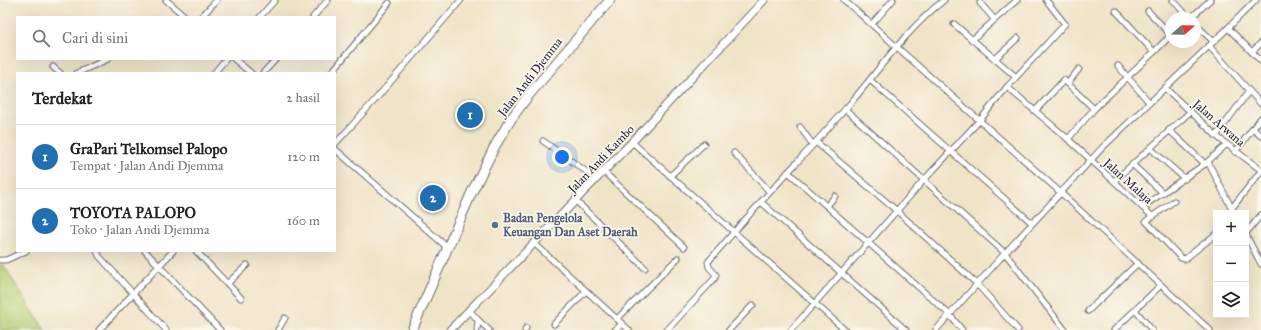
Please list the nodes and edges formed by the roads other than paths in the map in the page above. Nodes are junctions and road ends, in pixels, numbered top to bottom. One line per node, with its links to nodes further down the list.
1 (166, 0): 23 (street)
2 (217, 0): 24 (street)
3 (275, 0): 25 (street)
4 (328, 0): 26 (street)
5 (462, 0): 78 (street)
6 (603, 0): 119 (highway, Jalan Andi Djemma)
7 (610, 0): 119 (highway, Jalan Andi Djemma)
8 (764, 0): 77 (street, Jalan Andi Kambo)
9 (844, 0): 28 (street)
10 (893, 0): 28 (street)
11 (944, 0): 36 (street)
12 (1017, 0): 27 (street)
13 (1046, 0): 55 (street)
14 (1173, 0): 21 (street)
15 (1210, 0): 22 (street)
16 (1256, 0): 30 (street)
17 (389, 3): 54 (street)
18 (980, 4): 27 (street)
19 (1148, 11): 38 (street)
20 (1116, 12): 38 (street)
21 (1184, 12)
22 (1197, 12)
23 (185, 16)
24 (202, 16)
25 (261, 16)
26 (314, 16)
27 (994, 19): 33 (street)
28 (872, 24): 36 (street)
29 (954, 24): 33 (street)
30 (1228, 28): 34 (street); 39 (street)
31 (1201, 30): 34 (street)
32 (1018, 38): 40 (street)
33 (972, 40): 40 (street)
34 (1213, 41): 37 (street)
35 (1261, 43): 39 (street)
36 (897, 46): 57 (street); 69 (street)
37 (1209, 46): 60 (street); 61 (street)
38 (1154, 52): 56 (street)
39 (1252, 52): 45 (street)
40 (995, 59): 55 (street)
41 (106, 60): 50 (street)
42 (225, 60): 51 (street)
43 (235, 60): 52 (street)
44 (275, 60): 53 (street)
45 (1261, 62)
46 (1118, 66): 56 (street)
47 (53, 68): 49 (street)
48 (1078, 69): 58 (street)
49 (59, 72)
50 (79, 72)
51 (215, 72)
52 (250, 72)
53 (264, 72)
54 (332, 72)
55 (1016, 77): 59 (street)
56 (1128, 77): 62 (street); 65 (street)
57 (870, 80): 64 (street); 84 (street)
58 (1068, 83): 65 (street); 66 (street)
59 (1007, 87): 66 (street, Jalan Malaja); 69 (street)
60 (1165, 88): 62 (street); 67 (street, Jalan Arwana)
61 (1249, 91): 63 (street); 73 (street)
62 (1149, 102): 87 (street)
63 (1261, 104)
64 (845, 109): 79 (street); 96 (street)
65 (1094, 109): 75 (street)
66 (1035, 111): 75 (street, Jalan Malaja)
67 (1190, 112): 72 (street); 73 (street, Jalan Arwana)
68 (1261, 118): 71 (street)
69 (980, 120): 84 (street); 99 (street)
70 (800, 127): 79 (street)
71 (1253, 129): 74 (street); 85 (street)
72 (1169, 130): 82 (street); 88 (street)
73 (1216, 136): 81 (street, Jalan Arwana)
74 (1261, 136)
75 (1068, 140): 87 (street, Jalan Malaja)
76 (543, 141): 94 (street)
77 (632, 142): 91 (street, Jalan Andi Kambo); 93 (street)
78 (336, 143)
79 (814, 143): 92 (street); 109 (street)
80 (704, 144): 93 (street)
81 (1226, 145): 85 (street, Jalan Arwana); 88 (street)
82 (1150, 148): 89 (street); 95 (street)
83 (336, 150): 119 (street)
84 (951, 150): 96 (street); 112 (street)
85 (1235, 152): 90 (street, Jalan Arwana)
86 (734, 153): 98 (street)
87 (1090, 160): 97 (street, Jalan Malaja); 99 (street)
88 (1207, 163): 95 (street); 107 (street)
89 (1132, 165): 97 (street); 100 (street)
90 (1261, 171): 108 (street)
91 (604, 172): 94 (street, Jalan Andi Kambo); 120 (street)
92 (788, 172): 98 (street); 105 (street)
93 (670, 176): 114 (street)
94 (597, 179): 102 (street, Jalan Andi Kambo)
95 (1185, 179): 100 (street)
96 (924, 180): 109 (street); 126 (street)
97 (1114, 181): 106 (street, Jalan Malaja)
98 (770, 192): 104 (street)
99 (1060, 192): 112 (street); 130 (street)
100 (1162, 193): 106 (street)
101 (835, 196): 105 (street)
102 (576, 201): 118 (street, Jalan Andi Kambo); 133 (street)
103 (1174, 201): 111 (street)
104 (761, 202): 114 (street); 134 (street)
105 (827, 206): 117 (street)
106 (1142, 207): 111 (street, Jalan Malaja)
107 (1232, 210)
108 (1234, 210)
109 (897, 211): 117 (street); 136 (street)
110 (1261, 215): 113 (street)
111 (1153, 217): 115 (street)
112 (1032, 223): 126 (street)
113 (1249, 230)
114 (734, 232): 141 (street); 163 (street)
115 (1213, 236)
116 (1249, 240): 129 (street)
117 (869, 242): 134 (street); 146 (street)
118 (535, 244): 138 (street); 143 (street, Jalan Andi Kambo)
119 (446, 246): 156 (highway, Jalan Andi Djemma); 157 (highway, Jalan Andi Djemma)
120 (684, 248)
121 (24, 252): 128 (street)
122 (97, 252): 139 (street)
123 (146, 252): 132 (street)
124 (172, 252): 132 (street)
125 (197, 252): 135 (street)
126 (1005, 253): 136 (street); 171 (street)
127 (678, 258): 148 (street)
128 (0, 260)
129 (1260, 260)
130 (1138, 263): 137 (street); 145 (street)
131 (247, 265): 135 (street)
132 (160, 266): 139 (street); 154 (street)
133 (645, 268)
134 (842, 273): 141 (street); 167 (street)
135 (228, 283): 140 (street)
136 (978, 284): 146 (street); 170 (street)
137 (1161, 285): 144 (street); 174 (street)
138 (586, 291): 148 (street); 150 (street)
139 (133, 293): 152 (street); 153 (street)
140 (241, 298)
141 (814, 303): 165 (street); 166 (street)
142 (753, 305): 164 (street)
143 (469, 310): 149 (street); 158 (street, Jalan Andi Kambo)
144 (1135, 310): 172 (street); 173 (street)
145 (1088, 311)
146 (949, 314): 168 (street); 169 (street)
147 (285, 318): 155 (street)
148 (617, 319): 151 (street)
149 (478, 320): 159 (street); 160 (street)
150 (554, 324)
151 (622, 324): 161 (street); 162 (street)
152 (99, 330)
153 (166, 330)
154 (220, 330)
155 (278, 330)
156 (407, 330)
157 (412, 330)
158 (450, 330)
159 (477, 330)
160 (489, 330)
161 (615, 330)
162 (629, 330)
163 (667, 330)
164 (729, 330)
165 (791, 330)
166 (845, 330)
167 (906, 330)
168 (936, 330)
169 (962, 330)
170 (1018, 330)
171 (1065, 330)
172 (1114, 330)
173 (1152, 330)
174 (1210, 330)

